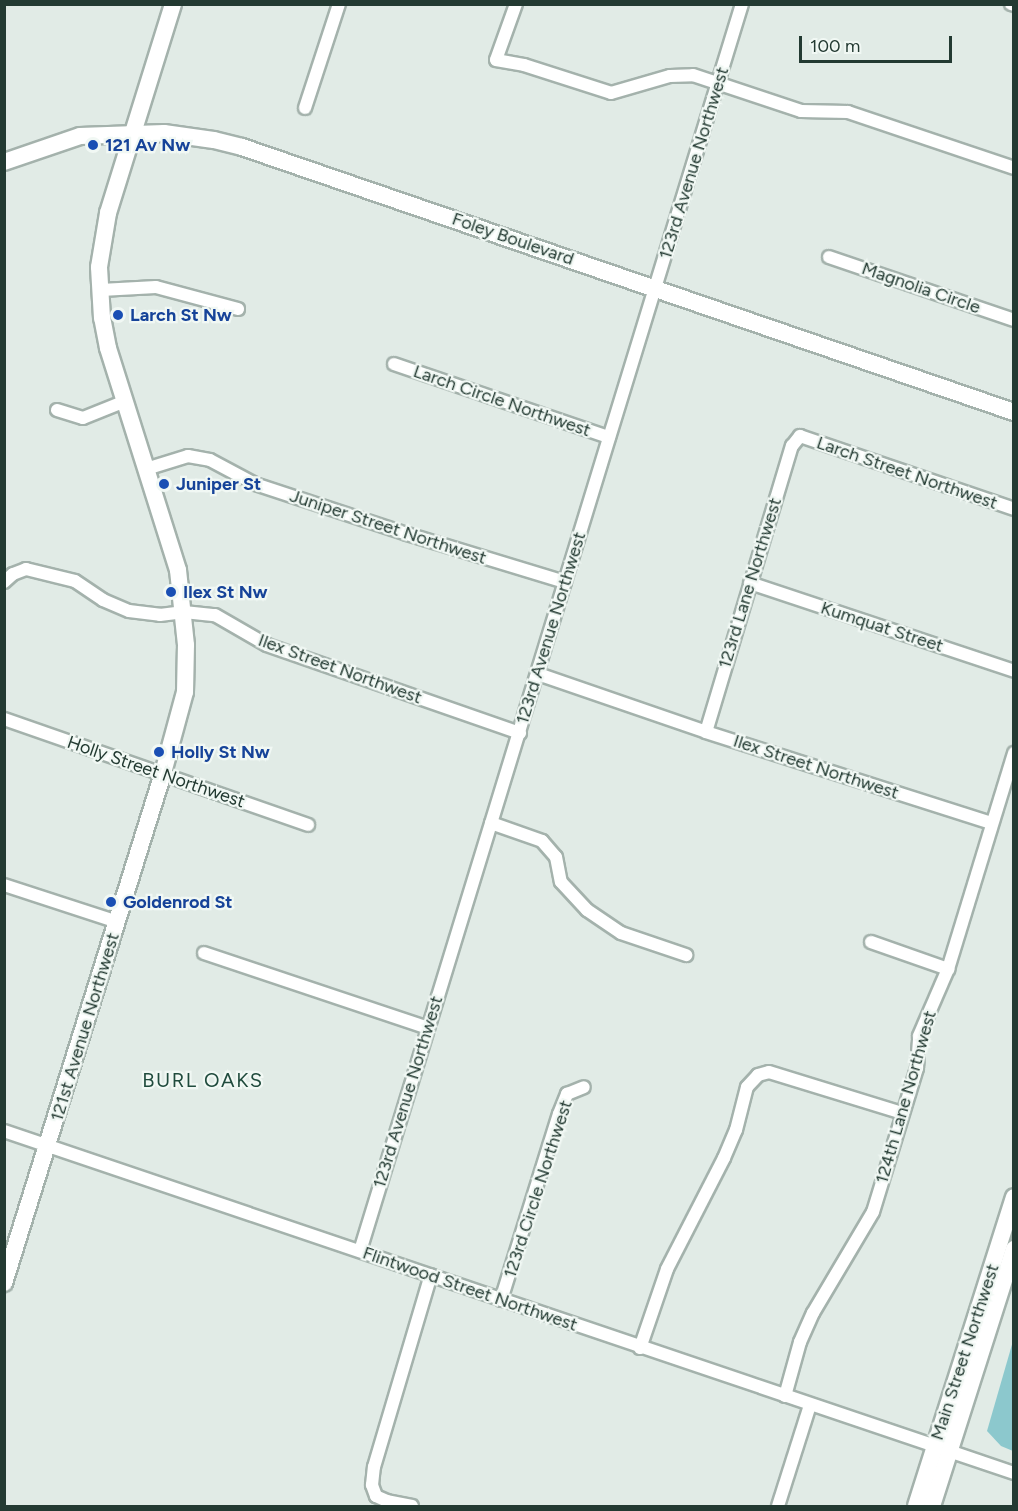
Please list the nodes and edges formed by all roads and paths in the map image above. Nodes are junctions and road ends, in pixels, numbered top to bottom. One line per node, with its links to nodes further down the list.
1 (173, 4): 7 (street, 121st Avenue Northwest)
2 (339, 4): 6 (street)
3 (516, 4): 5 (street)
4 (742, 4): 5 (street, 123rd Avenue Northwest)
5 (718, 83): 9 (street); 11 (street, 123rd Avenue Northwest)
6 (305, 108)
7 (132, 134): 8 (street, Foley Boulevard); 11 (street, Foley Boulevard); 12 (street, 121st Avenue Northwest)
8 (4, 162)
9 (1014, 168)
10 (829, 257): 14 (street, Magnolia Circle)
11 (656, 289): 18 (street, Foley Boulevard); 20 (street, 123rd Avenue Northwest)
12 (101, 290): 13 (street); 16 (street, 121st Avenue Northwest)
13 (238, 309)
14 (1014, 320)
15 (394, 364): 20 (street, Larch Circle Northwest)
16 (123, 402): 17 (street); 21 (street, 121st Avenue Northwest)
17 (57, 410)
18 (1014, 412)
19 (800, 436): 22 (street, Larch Street Northwest); 25 (street, 123rd Lane Northwest)
20 (609, 437): 24 (street, 123rd Avenue Northwest)
21 (146, 468): 24 (street, Juniper Street Northwest); 26 (street, 121st Avenue Northwest)
22 (1014, 509)
23 (4, 582): 26 (street, Ilex Street Northwest)
24 (565, 582): 28 (street, 123rd Avenue Northwest)
25 (750, 584): 27 (street, Kumquat Street); 30 (street, 123rd Lane Northwest)
26 (184, 612): 31 (street, Ilex Street Northwest); 33 (street, 121st Avenue Northwest)
27 (1014, 671)
28 (538, 674): 30 (street, Ilex Street Northwest); 31 (street, 123rd Avenue Northwest)
29 (4, 719): 33 (street, Holly Street Northwest)
30 (706, 732): 35 (street, Ilex Street Northwest)
31 (520, 734): 34 (street, 123rd Avenue Northwest)
32 (1014, 753): 35 (street, 124th Lane Northwest)
33 (163, 773): 36 (street, Holly Street Northwest); 38 (street, 121st Avenue Northwest)
34 (491, 823): 41 (street); 43 (street, 123rd Avenue Northwest)
35 (993, 823): 42 (street, 124th Lane Northwest)
36 (308, 825)
37 (4, 885): 38 (street)
38 (118, 921): 47 (street, 121st Avenue Northwest)
39 (871, 942): 42 (street)
40 (204, 953): 43 (street)
41 (686, 955)
42 (948, 969): 45 (street, 124th Lane Northwest)
43 (428, 1028): 50 (street, 123rd Avenue Northwest)
44 (584, 1086): 53 (street, 123rd Circle Northwest)
45 (902, 1113): 54 (street); 55 (street, 124th Lane Northwest)
46 (4, 1131): 47 (street, Flintwood Street Northwest)
47 (48, 1146): 50 (street, Flintwood Street Northwest); 52 (street, 121st Avenue Northwest)
48 (1014, 1197): 57 (street, Main Street Northwest)
49 (1014, 1249): 57 (street, Main Street Northwest)
50 (360, 1251): 51 (street, Flintwood Street Northwest)
51 (431, 1275): 53 (street, Flintwood Street Northwest); 59 (street)
52 (4, 1283)
53 (501, 1300): 54 (street, Flintwood Street Northwest)
54 (640, 1348): 55 (street, Flintwood Street Northwest)
55 (784, 1396): 56 (street, Flintwood Street Northwest)
56 (810, 1405): 57 (street, Flintwood Street Northwest); 60 (street)
57 (942, 1449): 58 (street, Flintwood Street Northwest); 61 (street, Main Street Northwest); 62 (street, Main Street Northwest)
58 (1014, 1473)
59 (412, 1506)
60 (778, 1506)
61 (916, 1506)
62 (932, 1506)

